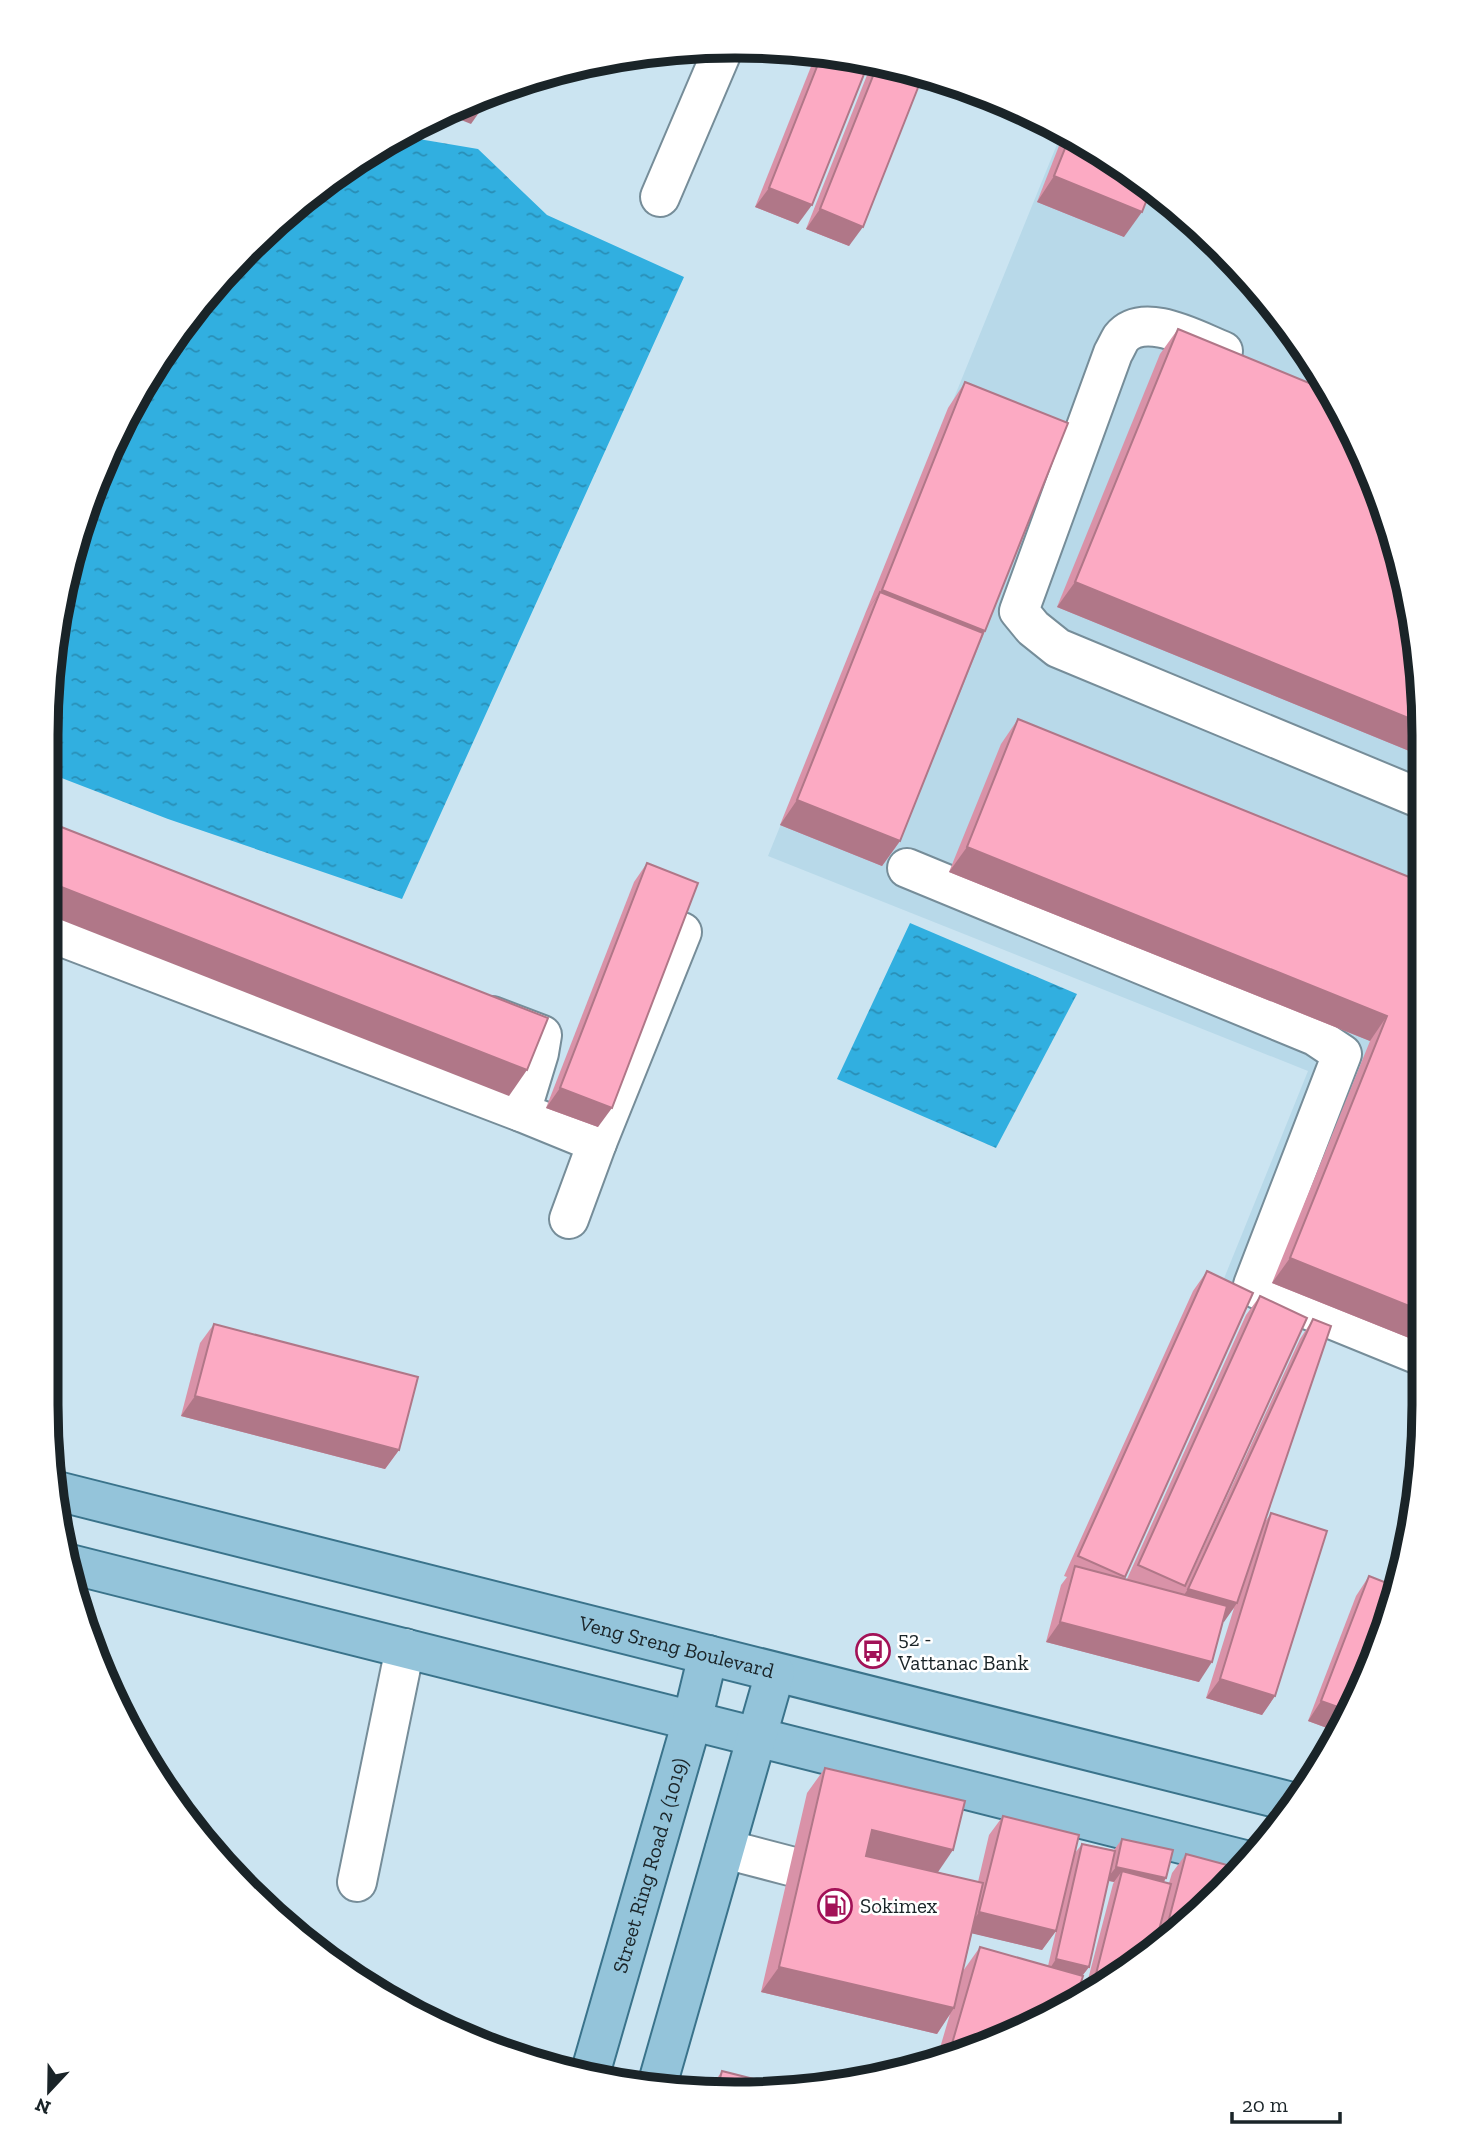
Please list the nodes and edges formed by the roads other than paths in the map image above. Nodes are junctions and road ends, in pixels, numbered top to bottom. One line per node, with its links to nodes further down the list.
1 (719, 58): 2 (lane)
2 (660, 197)
3 (1259, 366): 4 (lane)
4 (1412, 795)
5 (907, 868): 12 (lane)
6 (682, 932): 10 (lane)
7 (58, 936): 9 (lane)
8 (454, 1001): 9 (lane)
9 (520, 1112): 10 (lane)
10 (597, 1143): 11 (lane)
11 (569, 1219)
12 (1412, 1352)
13 (64, 1493): 16 (main road, Veng Sreng Boulevard)
14 (78, 1566): 15 (main road)
15 (405, 1648): 18 (main road); 24 (lane)
16 (708, 1655): 17 (main road, Veng Sreng Boulevard); 18 (main road, Street Ring Road 2 (1019))
17 (775, 1673): 19 (main road); 20 (main road, Veng Sreng Boulevard)
18 (692, 1721): 19 (main road); 25 (main road, Street Ring Road 2 (1019))
19 (757, 1737): 21 (main road); 22 (main road)
20 (1284, 1800)
21 (725, 1849): 23 (lane); 26 (main road)
22 (1239, 1858)
23 (790, 1866)
24 (357, 1882)
25 (592, 2066)
26 (659, 2077)

